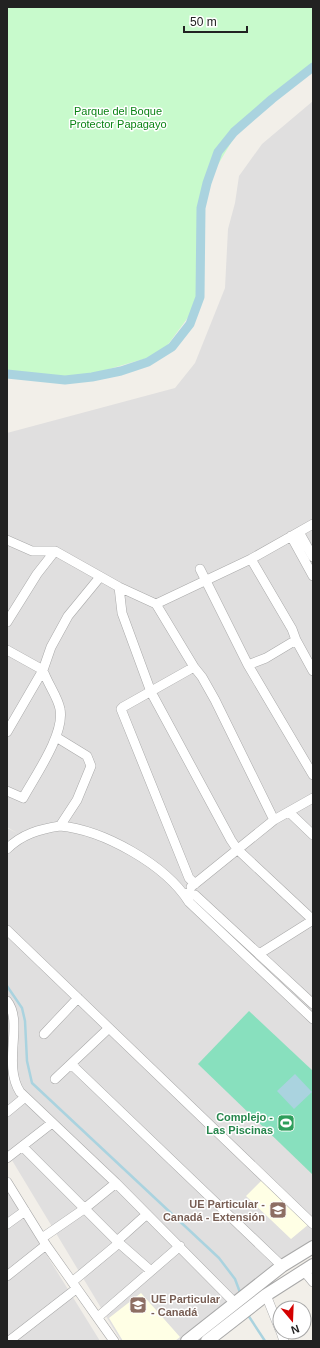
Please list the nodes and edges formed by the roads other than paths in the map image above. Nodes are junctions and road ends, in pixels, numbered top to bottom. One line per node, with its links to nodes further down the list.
1 (313, 524): 2 (street)
2 (295, 534): 5 (street); 6 (street); 8 (street)
3 (7, 540): 4 (street)
4 (55, 551): 9 (street); 13 (street)
5 (313, 557)
6 (251, 559): 10 (street); 14 (street)
7 (200, 569): 10 (street)
8 (313, 576)
9 (100, 577): 11 (street); 18 (street)
10 (205, 580): 12 (street); 16 (street)
11 (119, 587): 12 (street); 20 (street)
12 (156, 604): 17 (street)
13 (7, 622)
14 (296, 640): 16 (street); 19 (street)
15 (7, 650): 18 (street)
16 (248, 665): 23 (street)
17 (194, 667): 20 (street); 27 (street)
18 (43, 670): 21 (street); 22 (street)
19 (313, 671)
20 (151, 692): 30 (street); 32 (street)
21 (7, 732)
22 (56, 737): 24 (street); 28 (street)
23 (313, 775)
24 (7, 791)
25 (313, 798): 26 (street)
26 (289, 812): 27 (street); 29 (street)
27 (274, 820): 30 (street)
28 (60, 826): 31 (street); 33 (street)
29 (313, 835)
30 (237, 848): 32 (street); 34 (street)
31 (7, 849)
32 (195, 884): 33 (street)
33 (183, 893): 36 (street); 40 (street)
34 (313, 920): 36 (street)
35 (7, 930): 37 (street)
36 (259, 954): 39 (street)
37 (78, 998): 41 (street); 42 (street)
38 (8, 1003): 43 (street)
39 (313, 1004)
40 (313, 1019)
41 (109, 1028): 44 (street); 57 (street)
42 (44, 1034)
43 (10, 1061): 46 (street)
44 (71, 1064): 45 (street); 62 (street)
45 (55, 1079)
46 (24, 1098): 47 (street); 48 (street)
47 (7, 1112)
48 (52, 1124): 49 (street); 52 (street)
49 (23, 1147): 50 (street); 53 (street)
50 (7, 1158)
51 (7, 1182): 54 (street)
52 (116, 1182): 53 (street); 55 (street)
53 (84, 1209): 58 (street); 59 (street)
54 (25, 1211): 56 (street); 58 (street)
55 (147, 1214): 59 (street); 60 (street)
56 (7, 1224)
57 (313, 1224)
58 (44, 1241): 65 (street); 67 (street)
59 (118, 1242): 64 (street); 67 (street)
60 (180, 1246): 64 (street); 69 (street)
61 (313, 1247): 62 (street)
62 (282, 1266): 69 (street)
63 (308, 1268): 66 (street); 68 (street)
64 (150, 1271): 71 (street)
65 (7, 1276)
66 (313, 1282)
67 (74, 1285): 71 (street); 72 (street)
68 (264, 1297): 70 (street); 75 (street)
69 (236, 1301): 74 (street)
70 (272, 1314)
71 (98, 1317): 73 (street)
72 (9, 1341)
73 (114, 1341)
74 (188, 1341)
75 (207, 1341)

